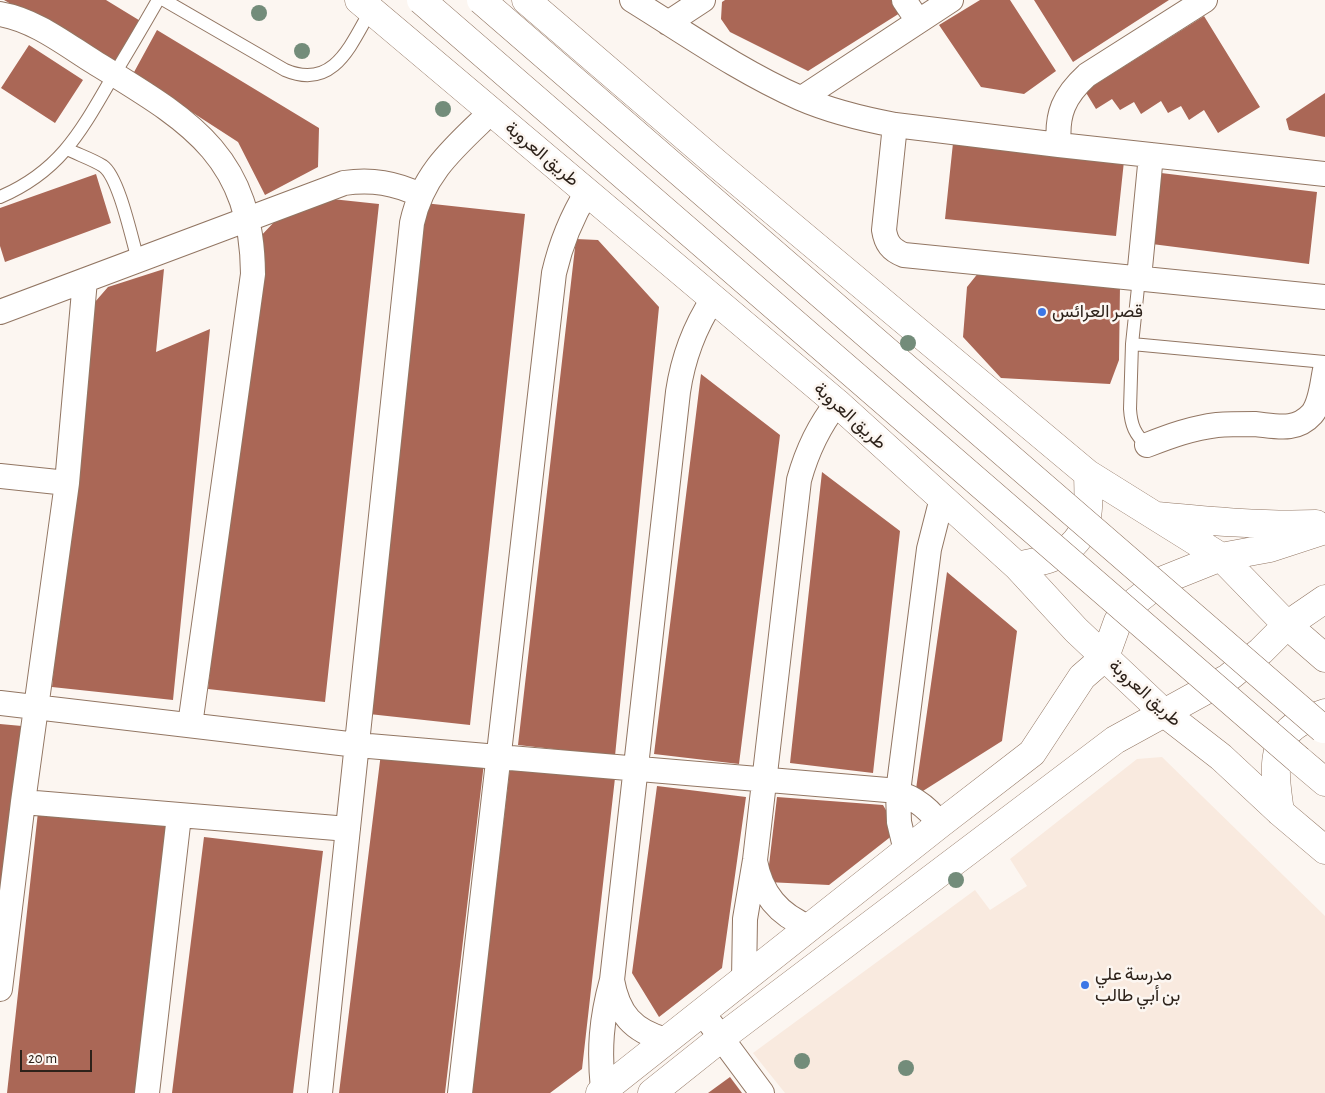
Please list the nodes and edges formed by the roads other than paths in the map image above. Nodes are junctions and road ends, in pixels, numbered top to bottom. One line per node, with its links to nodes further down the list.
1 (158, 0): 15 (lane)
2 (164, 0): 11 (lane)
3 (421, 0): 60 (main road, طريق العروبة, bridge)
4 (481, 0): 54 (main road, bridge)
5 (526, 0): 38 (main road)
6 (632, 0): 14 (street)
7 (703, 0): 14 (street)
8 (904, 0): 13 (street)
9 (951, 0): 13 (street)
10 (1205, 0): 19 (street)
11 (365, 5): 17 (main road, طريق العروبة)
12 (0, 14): 15 (street)
13 (918, 21): 16 (street)
14 (668, 22): 16 (street)
15 (114, 74): 20 (lane); 26 (street)
16 (802, 98): 18 (street)
17 (491, 112): 23 (main road, طريق العروبة); 24 (street)
18 (895, 125): 19 (street); 28 (street)
19 (1059, 146): 21 (street)
20 (67, 150): 25 (lane); 27 (lane)
21 (1151, 155): 22 (street); 28 (street)
22 (1325, 174)
23 (587, 192): 31 (main road, طريق العروبة); 57 (street)
24 (420, 196): 26 (street); 56 (street)
25 (0, 197)
26 (248, 218): 27 (street); 55 (street)
27 (138, 260): 29 (street)
28 (1139, 278): 30 (street); 33 (lane)
29 (86, 280): 32 (street); 40 (street)
30 (1325, 297)
31 (713, 298): 36 (main road, طريق العروبة); 58 (street)
32 (0, 312)
33 (1132, 344): 34 (lane); 37 (lane)
34 (1325, 362)
35 (1325, 370): 37 (street)
36 (837, 403): 41 (main road, طريق العروبة); 59 (street)
37 (1147, 445)
38 (1088, 474): 42 (main road); 46 (main road)
39 (0, 476): 40 (street)
40 (67, 483): 52 (street)
41 (942, 498): 46 (main road, طريق العروبة); 61 (street)
42 (1151, 515): 43 (main road); 45 (main road)
43 (1325, 524)
44 (1325, 530): 45 (main road)
45 (1221, 558): 48 (main road); 49 (main road)
46 (1017, 566): 49 (main road, طريق العروبة)
47 (1325, 599): 48 (main road)
48 (1287, 625): 50 (main road); 53 (main road)
49 (1105, 657): 53 (main road, طريق العروبة); 65 (main road)
50 (1325, 658)
51 (0, 703): 52 (street)
52 (36, 707): 55 (street); 62 (street)
53 (1164, 712): 63 (main road, طريق العروبة); 75 (main road)
54 (1325, 724): 63 (main road)
55 (190, 725): 56 (street)
56 (357, 745): 57 (street); 66 (street)
57 (498, 756): 58 (street); 80 (street)
58 (636, 768): 59 (street); 72 (street)
59 (764, 779): 61 (street); 69 (street)
60 (1325, 782)
61 (898, 792): 65 (street); 67 (street)
62 (23, 802): 64 (street); 73 (street)
63 (1280, 812): 68 (main road, طريق العروبة)
64 (179, 816): 66 (street); 78 (street)
65 (940, 824): 67 (main road)
66 (348, 829): 79 (street)
67 (906, 850): 70 (main road)
68 (1325, 850)
69 (755, 860): 70 (street); 71 (street)
70 (809, 928): 71 (main road)
71 (744, 979): 74 (main road)
72 (612, 980): 76 (street); 77 (street)
73 (0, 989)
74 (702, 1012): 75 (street); 76 (main road)
75 (721, 1038): 81 (main road); 82 (street)
76 (666, 1040): 77 (main road)
77 (602, 1092)
78 (147, 1093)
79 (320, 1093)
80 (460, 1093)
81 (652, 1093)
82 (762, 1093)

